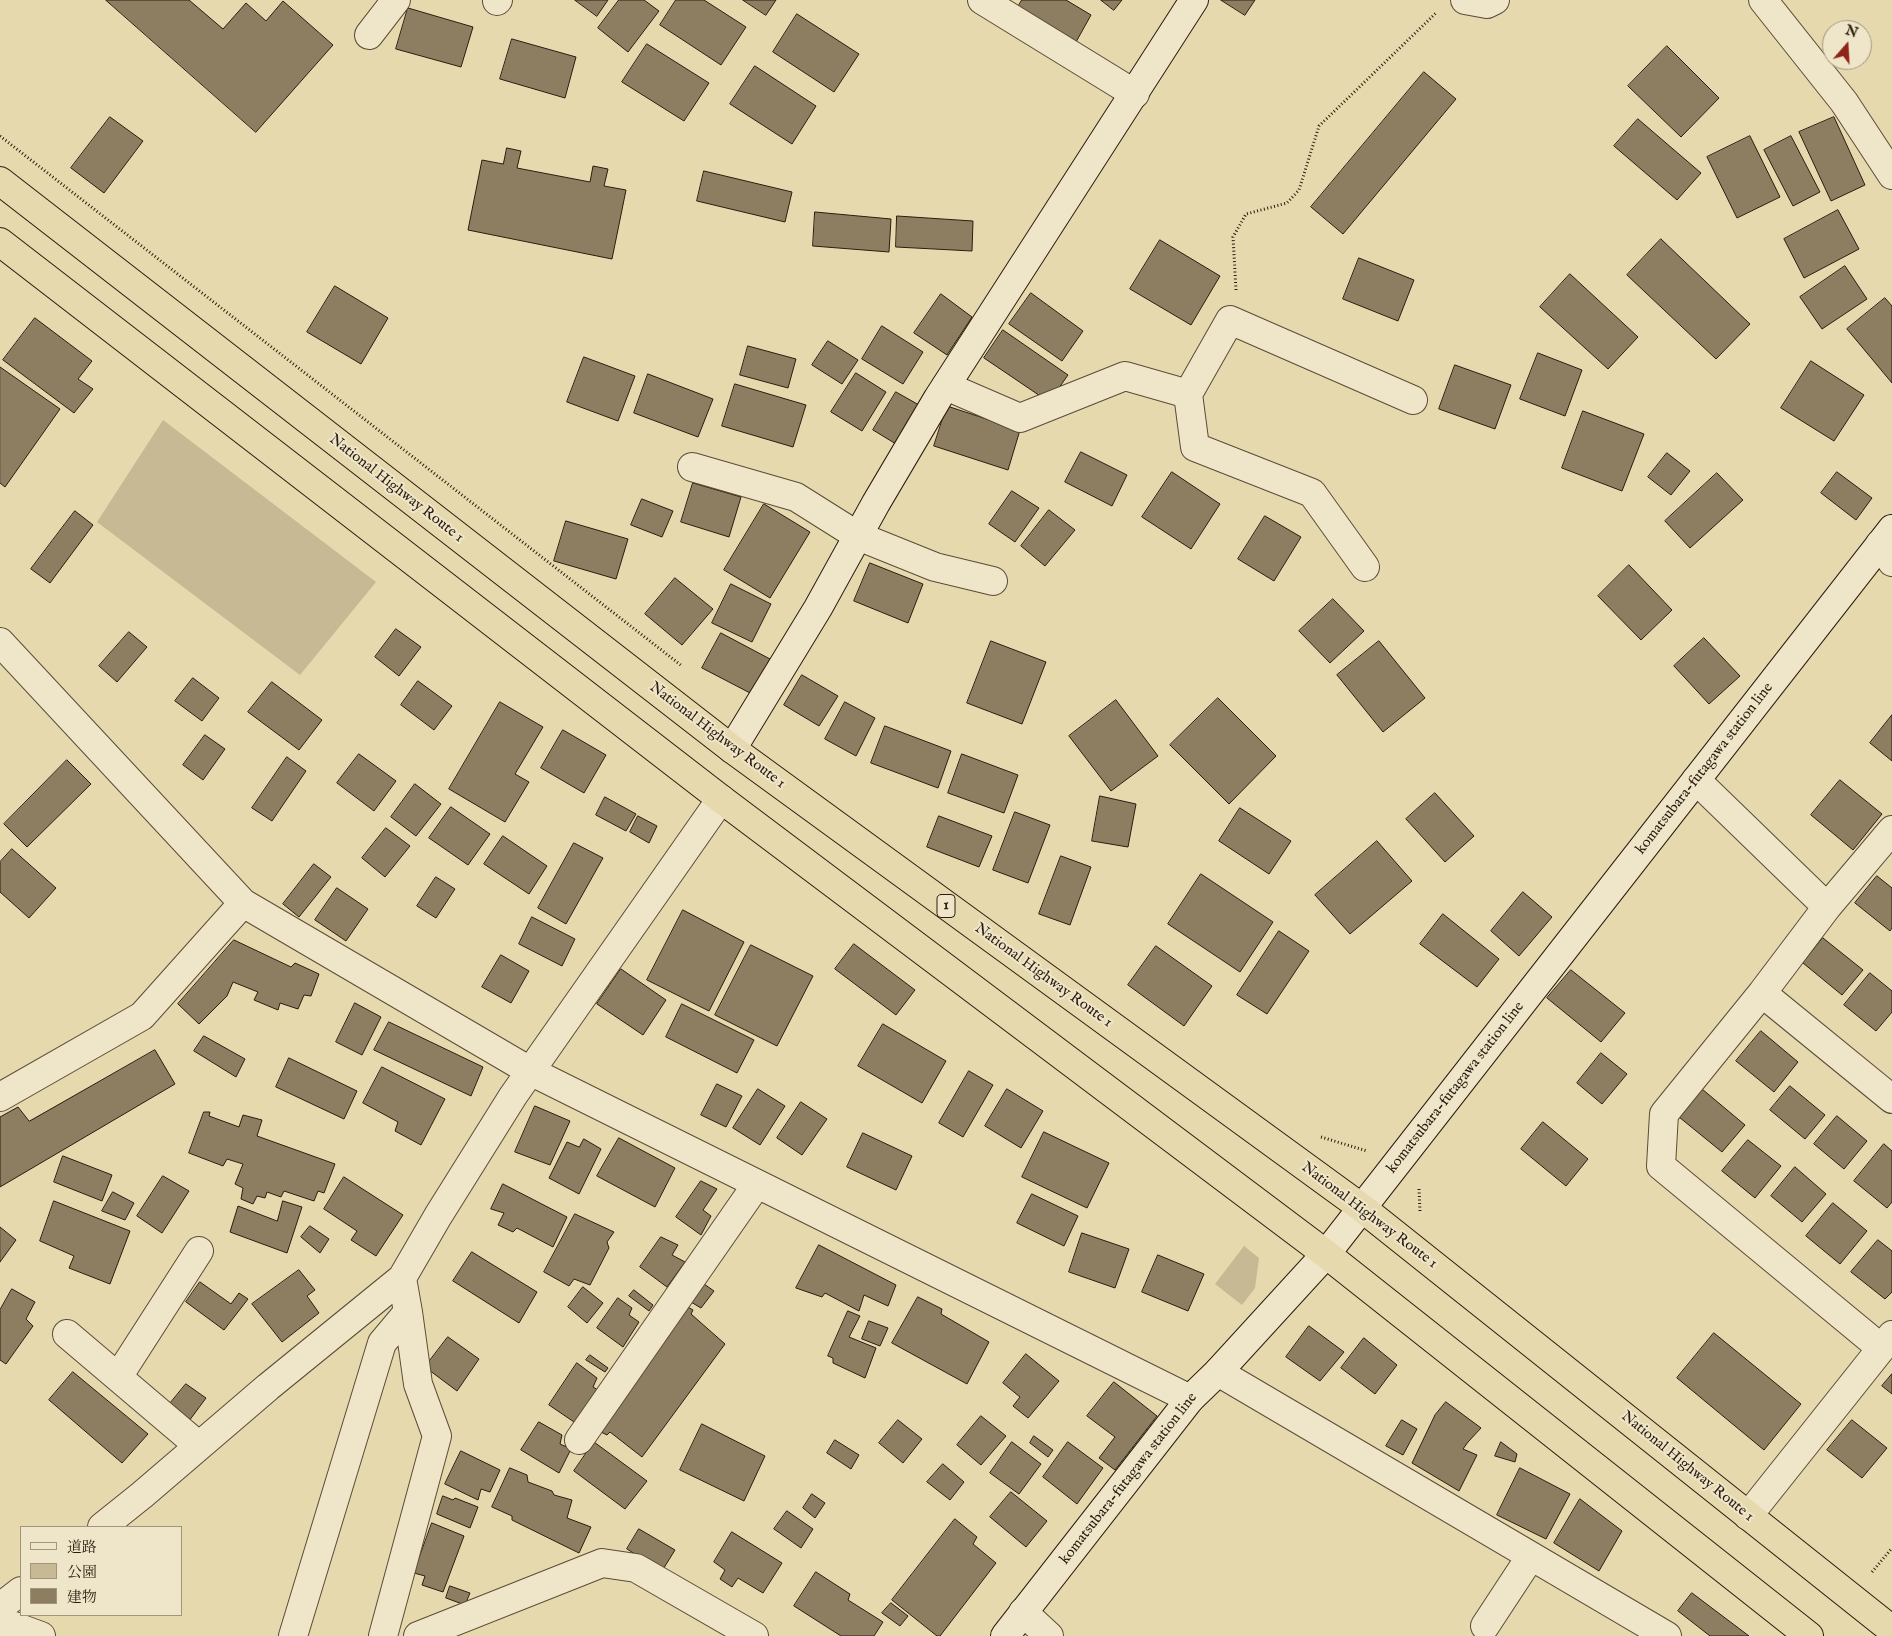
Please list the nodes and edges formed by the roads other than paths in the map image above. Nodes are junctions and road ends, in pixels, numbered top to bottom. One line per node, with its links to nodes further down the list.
1 (396, 0): 7 (street)
2 (982, 0): 8 (street)
3 (1194, 0): 8 (street)
4 (1495, 0): 6 (street)
5 (1763, 0): 9 (street)
6 (1454, 3)
7 (368, 35)
8 (1135, 94): 12 (street)
9 (1892, 175)
10 (0, 181): 21 (highway, National Highway Route 1 / 1)
11 (0, 242): 23 (highway)
12 (946, 386): 13 (street); 16 (street)
13 (1188, 394): 14 (street); 18 (street)
14 (1413, 400)
15 (692, 467): 16 (street)
16 (858, 536): 19 (street); 21 (street)
17 (1888, 545): 22 (street, komatsubara-futagawa station line)
18 (1365, 567)
19 (993, 581)
20 (0, 642): 25 (street)
21 (732, 749): 32 (highway, National Highway Route 1 / 1)
22 (1696, 780): 26 (street); 32 (street, komatsubara-futagawa station line)
23 (721, 799): 28 (street); 34 (highway)
24 (1887, 846): 26 (street)
25 (243, 903): 28 (street); 29 (street)
26 (1827, 907): 27 (street)
27 (1762, 992): 30 (street); 38 (street)
28 (530, 1071): 31 (street); 35 (street)
29 (0, 1097)
30 (1892, 1099)
31 (757, 1184): 41 (street); 42 (street)
32 (1362, 1208): 34 (street, komatsubara-futagawa station line); 44 (highway, National Highway Route 1 / 1)
33 (199, 1251): 40 (street)
34 (1326, 1254): 39 (street, komatsubara-futagawa station line); 61 (highway)
35 (402, 1278): 36 (street); 43 (street)
36 (408, 1312): 54 (street); 55 (street)
37 (66, 1334): 40 (street)
38 (1887, 1342): 44 (street)
39 (1218, 1372): 41 (street, komatsubara-futagawa station line); 46 (street)
40 (118, 1377): 43 (street)
41 (1190, 1399): 49 (street, komatsubara-futagawa station line)
42 (579, 1440)
43 (200, 1446): 45 (street)
44 (1748, 1516): 52 (highway, National Highway Route 1 / 1)
45 (103, 1526)
46 (1531, 1556): 51 (street); 60 (street)
47 (20, 1592): 48 (street)
48 (0, 1607)
49 (1023, 1612): 58 (street, komatsubara-futagawa station line); 59 (street)
50 (0, 1621): 53 (street)
51 (1485, 1626)
52 (1892, 1630)
53 (41, 1636)
54 (293, 1636)
55 (383, 1636)
56 (418, 1636): 57 (street)
57 (754, 1636)
58 (1005, 1636)
59 (1050, 1636)
60 (1667, 1636)
61 (1810, 1636)

